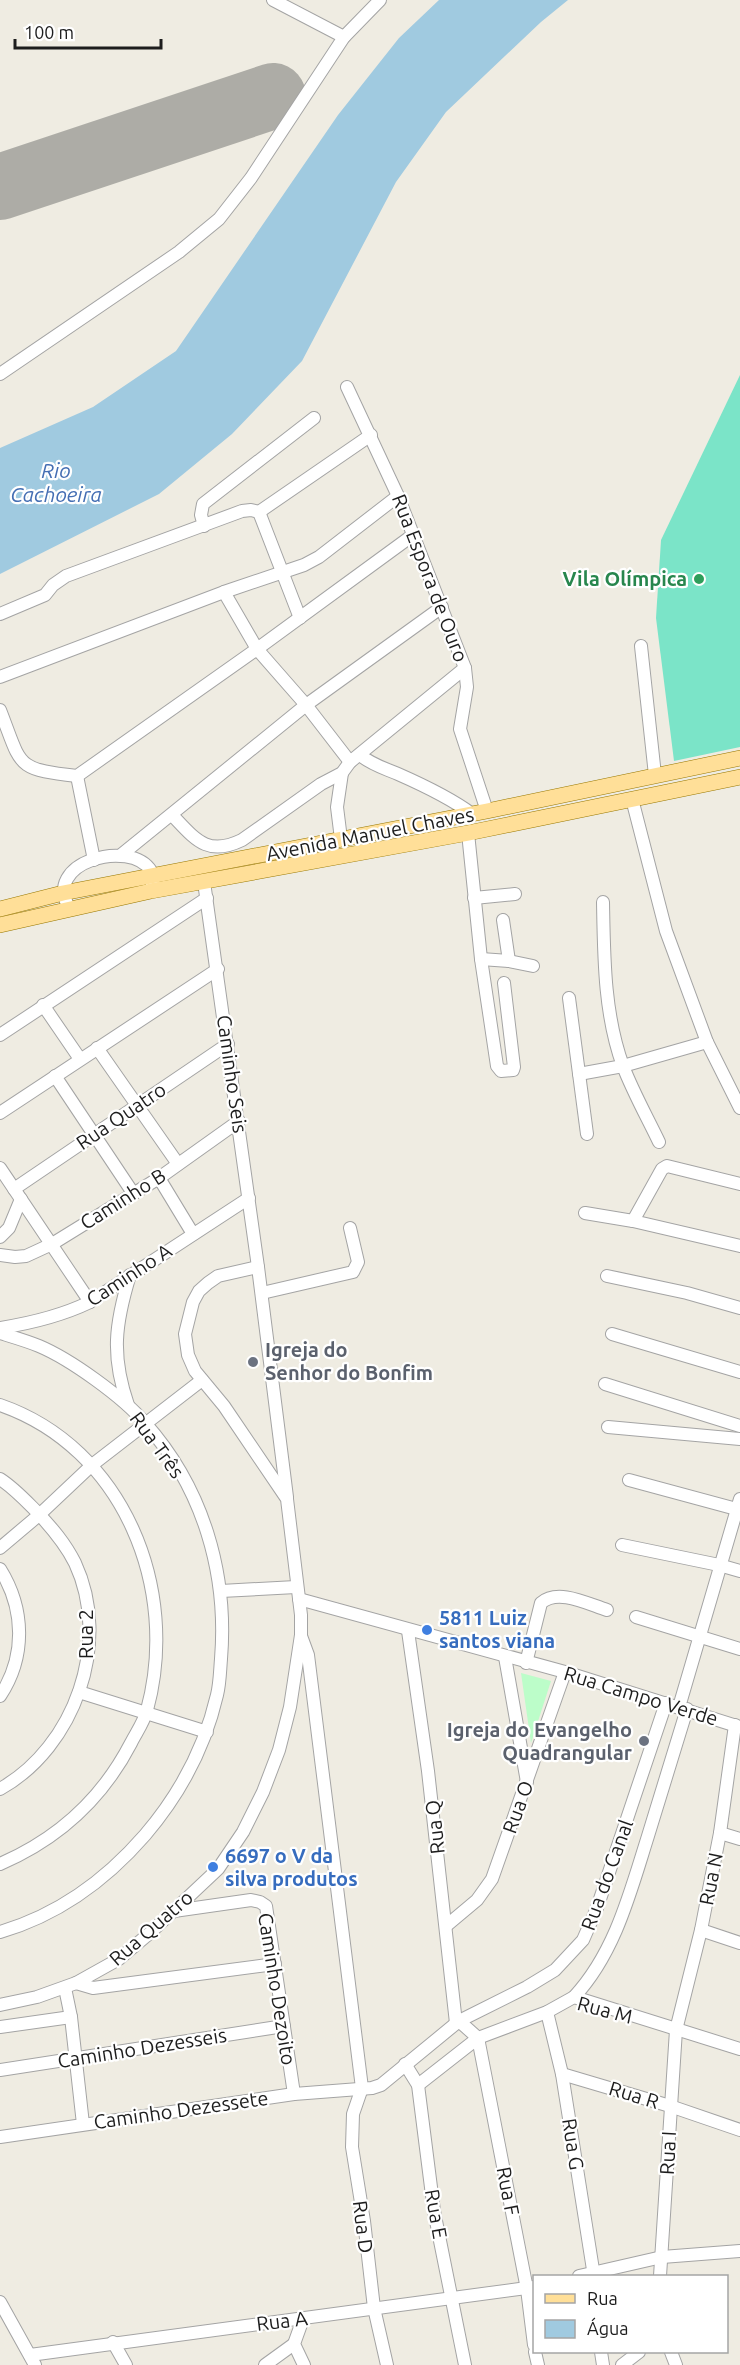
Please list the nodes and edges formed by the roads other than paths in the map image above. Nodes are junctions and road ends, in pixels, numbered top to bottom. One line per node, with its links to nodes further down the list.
1 (273, 0): 3 (street)
2 (380, 0): 4 (street)
3 (291, 3): 4 (street)
4 (344, 37): 5 (street)
5 (0, 374)
6 (347, 387): 8 (street, Rua Espora de Ouro)
7 (315, 418): 11 (street)
8 (370, 435): 9 (street, Rua Espora de Ouro); 10 (street)
9 (398, 496): 12 (street, Rua Espora de Ouro); 13 (street)
10 (259, 512): 11 (street); 13 (street)
11 (204, 526): 16 (street)
12 (413, 535): 15 (street, Rua Espora de Ouro); 17 (street)
13 (284, 571): 14 (street); 17 (street)
14 (224, 592): 19 (street); 21 (street)
15 (441, 607): 20 (street, Rua Espora de Ouro); 22 (street)
16 (0, 614)
17 (300, 618): 19 (street)
18 (641, 646): 27 (street)
19 (257, 649): 22 (street); 28 (street)
20 (465, 668): 25 (street); 31 (street, Rua Espora de Ouro)
21 (0, 677)
22 (306, 705): 25 (street); 33 (street)
23 (0, 710): 28 (street)
24 (740, 758): 27 (main road, Avenida Manuel Chaves)
25 (355, 759): 26 (street); 32 (street)
26 (342, 773): 33 (street); 35 (street)
27 (655, 775): 31 (main road, Avenida Manuel Chaves)
28 (77, 776): 37 (street)
29 (740, 777): 30 (main road, Avenida Manuel Chaves)
30 (632, 798): 34 (main road, Avenida Manuel Chaves); 58 (street)
31 (487, 811): 32 (main road, Avenida Manuel Chaves)
32 (472, 814): 35 (main road, Avenida Manuel Chaves)
33 (172, 815): 36 (street)
34 (468, 833): 39 (main road, Avenida Manuel Chaves); 44 (street)
35 (341, 840): 38 (main road, Avenida Manuel Chaves)
36 (121, 855): 37 (street); 38 (street)
37 (94, 860): 41 (street)
38 (152, 875): 40 (street); 41 (main road, Avenida Manuel Chaves)
39 (204, 882): 40 (main road, Avenida Manuel Chaves); 43 (street, Caminho Seis)
40 (151, 891): 47 (main road, Avenida Manuel Chaves)
41 (63, 893): 46 (main road, Avenida Manuel Chaves); 47 (street)
42 (515, 894): 44 (street)
43 (207, 898): 53 (street, Caminho Seis); 56 (street)
44 (474, 898): 50 (street)
45 (603, 902): 62 (street)
46 (0, 909)
47 (70, 909): 49 (main road, Avenida Manuel Chaves)
48 (503, 920): 51 (street)
49 (0, 925)
50 (481, 959): 51 (street); 54 (street)
51 (509, 961): 52 (street)
52 (532, 966)
53 (218, 969): 59 (street, Caminho Seis); 60 (street)
54 (504, 984)
55 (569, 998): 63 (street)
56 (43, 1005): 57 (street); 61 (street)
57 (0, 1035)
58 (707, 1042): 62 (street); 65 (street)
59 (228, 1044): 66 (street, Rua Quatro); 69 (street, Caminho Seis)
60 (97, 1048): 61 (street); 66 (street)
61 (80, 1059): 64 (street)
62 (623, 1066): 63 (street); 72 (street)
63 (579, 1074): 71 (street)
64 (55, 1076): 68 (street); 70 (street)
65 (736, 1091): 67 (street)
66 (136, 1105): 70 (street, Rua Quatro); 73 (street)
67 (740, 1108)
68 (0, 1113)
69 (239, 1121): 73 (street, Caminho B); 79 (street, Caminho Seis)
70 (93, 1134): 77 (street, Rua Quatro); 78 (street)
71 (587, 1134)
72 (658, 1142)
73 (178, 1164): 75 (street, Caminho B)
74 (0, 1168): 77 (street)
75 (159, 1178): 78 (street, Caminho B); 83 (street)
76 (740, 1184): 81 (street)
77 (11, 1188): 84 (street); 85 (street)
78 (134, 1193): 85 (street, Caminho B)
79 (249, 1198): 83 (street, Caminho A); 88 (street, Caminho Seis)
80 (585, 1213): 81 (street)
81 (633, 1221): 86 (street)
82 (350, 1228): 91 (street)
83 (193, 1234): 89 (street, Caminho A)
84 (0, 1237)
85 (52, 1244): 87 (street, Caminho B); 92 (street)
86 (740, 1246)
87 (0, 1255)
88 (258, 1267): 91 (street, Caminho Seis); 98 (street, Caminho Seis)
89 (130, 1275): 92 (street, Caminho A); 101 (street)
90 (607, 1276): 93 (street)
91 (261, 1293): 109 (street, Caminho Seis)
92 (90, 1302): 94 (street, Caminho A)
93 (740, 1308)
94 (0, 1328)
95 (0, 1333): 101 (street, Rua Três)
96 (612, 1334): 97 (street)
97 (740, 1372)
98 (202, 1380): 102 (street); 109 (street, Caminho Seis)
99 (605, 1384): 103 (street)
100 (0, 1405): 106 (street)
101 (128, 1405): 102 (street, Rua Três)
102 (146, 1423): 106 (street); 117 (street, Rua Três)
103 (740, 1426)
104 (608, 1427): 105 (street)
105 (740, 1439)
106 (92, 1465): 111 (street); 132 (street)
107 (0, 1479): 111 (street, Rua 2)
108 (629, 1480): 110 (street)
109 (287, 1499): 118 (street, Caminho Seis)
110 (739, 1506): 114 (street, Rua do Canal)
111 (39, 1515): 113 (street); 128 (street, Rua 2)
112 (622, 1545): 114 (street)
113 (0, 1548)
114 (719, 1565): 116 (street); 123 (street, Rua do Canal)
115 (0, 1569): 129 (street)
116 (740, 1571)
117 (221, 1591): 118 (street, Rua Campo Verde); 134 (street, Rua Três)
118 (298, 1593): 121 (street, Rua Campo Verde); 122 (street, Rua Quatro)
119 (607, 1610): 126 (street)
120 (636, 1617): 123 (street)
121 (408, 1631): 125 (street, Rua Campo Verde); 141 (street, Rua Q)
122 (301, 1635): 140 (street, Rua Quatro); 162 (street)
123 (701, 1637): 124 (street); 131 (street, Rua do Canal)
124 (740, 1649)
125 (505, 1656): 126 (street, Rua Campo Verde); 135 (street)
126 (526, 1663): 127 (street, Rua Campo Verde)
127 (565, 1672): 130 (street, Rua Campo Verde); 135 (street, Rua O)
128 (79, 1692): 132 (street); 136 (street, Rua 2)
129 (0, 1696)
130 (666, 1703): 131 (street, Rua Campo Verde); 151 (street, Rua do Canal)
131 (683, 1708): 133 (street, Rua Campo Verde); 147 (street, Rua do Canal)
132 (147, 1712): 134 (street); 139 (street)
133 (738, 1726): 137 (street, Rua N)
134 (207, 1732): 143 (street, Rua Três)
135 (527, 1783): 141 (street, Rua O)
136 (0, 1789)
137 (720, 1833): 138 (street); 142 (street, Rua N)
138 (740, 1839)
139 (0, 1864)
140 (174, 1911): 145 (street, Caminho Dezoito); 146 (street, Rua Quatro)
141 (446, 1926): 151 (street, Rua Q)
142 (702, 1930): 144 (street); 154 (street, Rua N)
143 (0, 1932)
144 (740, 1943)
145 (274, 1964): 146 (street); 152 (street, Caminho Dezoito)
146 (70, 1986): 148 (street, Rua Quatro); 150 (street)
147 (574, 1997): 149 (street, Rua M); 154 (street, Rua M)
148 (0, 2005)
149 (546, 2012): 155 (street, Rua M); 160 (street, Rua G)
150 (70, 2017): 153 (street); 157 (street)
151 (457, 2022): 155 (street); 158 (street, Rua do Canal)
152 (284, 2026): 157 (street, Caminho Dezesseis); 163 (street, Caminho Dezoito)
153 (0, 2027)
154 (676, 2030): 156 (street, Rua M); 164 (street, Rua I)
155 (478, 2038): 161 (street, Rua M); 172 (street, Rua F)
156 (740, 2049)
157 (74, 2058): 159 (street, Caminho Dezesseis); 165 (street)
158 (405, 2064): 161 (street, Rua E); 162 (street, Caminho Dezessete)
159 (0, 2070)
160 (562, 2074): 164 (street, Rua R); 170 (street, Rua G)
161 (418, 2085): 173 (street, Rua E)
162 (362, 2088): 163 (street, Caminho Dezessete); 175 (street, Rua D)
163 (294, 2094): 165 (street, Caminho Dezessete)
164 (670, 2106): 166 (street, Rua R); 169 (street, Rua I)
165 (83, 2124): 167 (street, Caminho Dezessete)
166 (740, 2130)
167 (0, 2137)
168 (740, 2251): 169 (street)
169 (662, 2258): 170 (street); 171 (street, Rua I)
170 (594, 2275)
171 (660, 2275)
172 (531, 2288): 173 (street, Rua A); 177 (street, Rua F)
173 (452, 2299): 175 (street, Rua A); 186 (street, Rua E)
174 (0, 2302): 181 (street)
175 (374, 2308): 176 (street, Rua A); 185 (street, Rua D)
176 (303, 2319): 178 (street, Rua A); 179 (street)
177 (533, 2326)
178 (113, 2342): 181 (street, Rua A); 182 (street)
179 (294, 2344): 183 (street); 184 (street)
180 (638, 2353): 187 (street)
181 (32, 2360)
182 (126, 2365)
183 (265, 2365)
184 (304, 2365)
185 (387, 2365)
186 (465, 2365)
187 (622, 2365)

